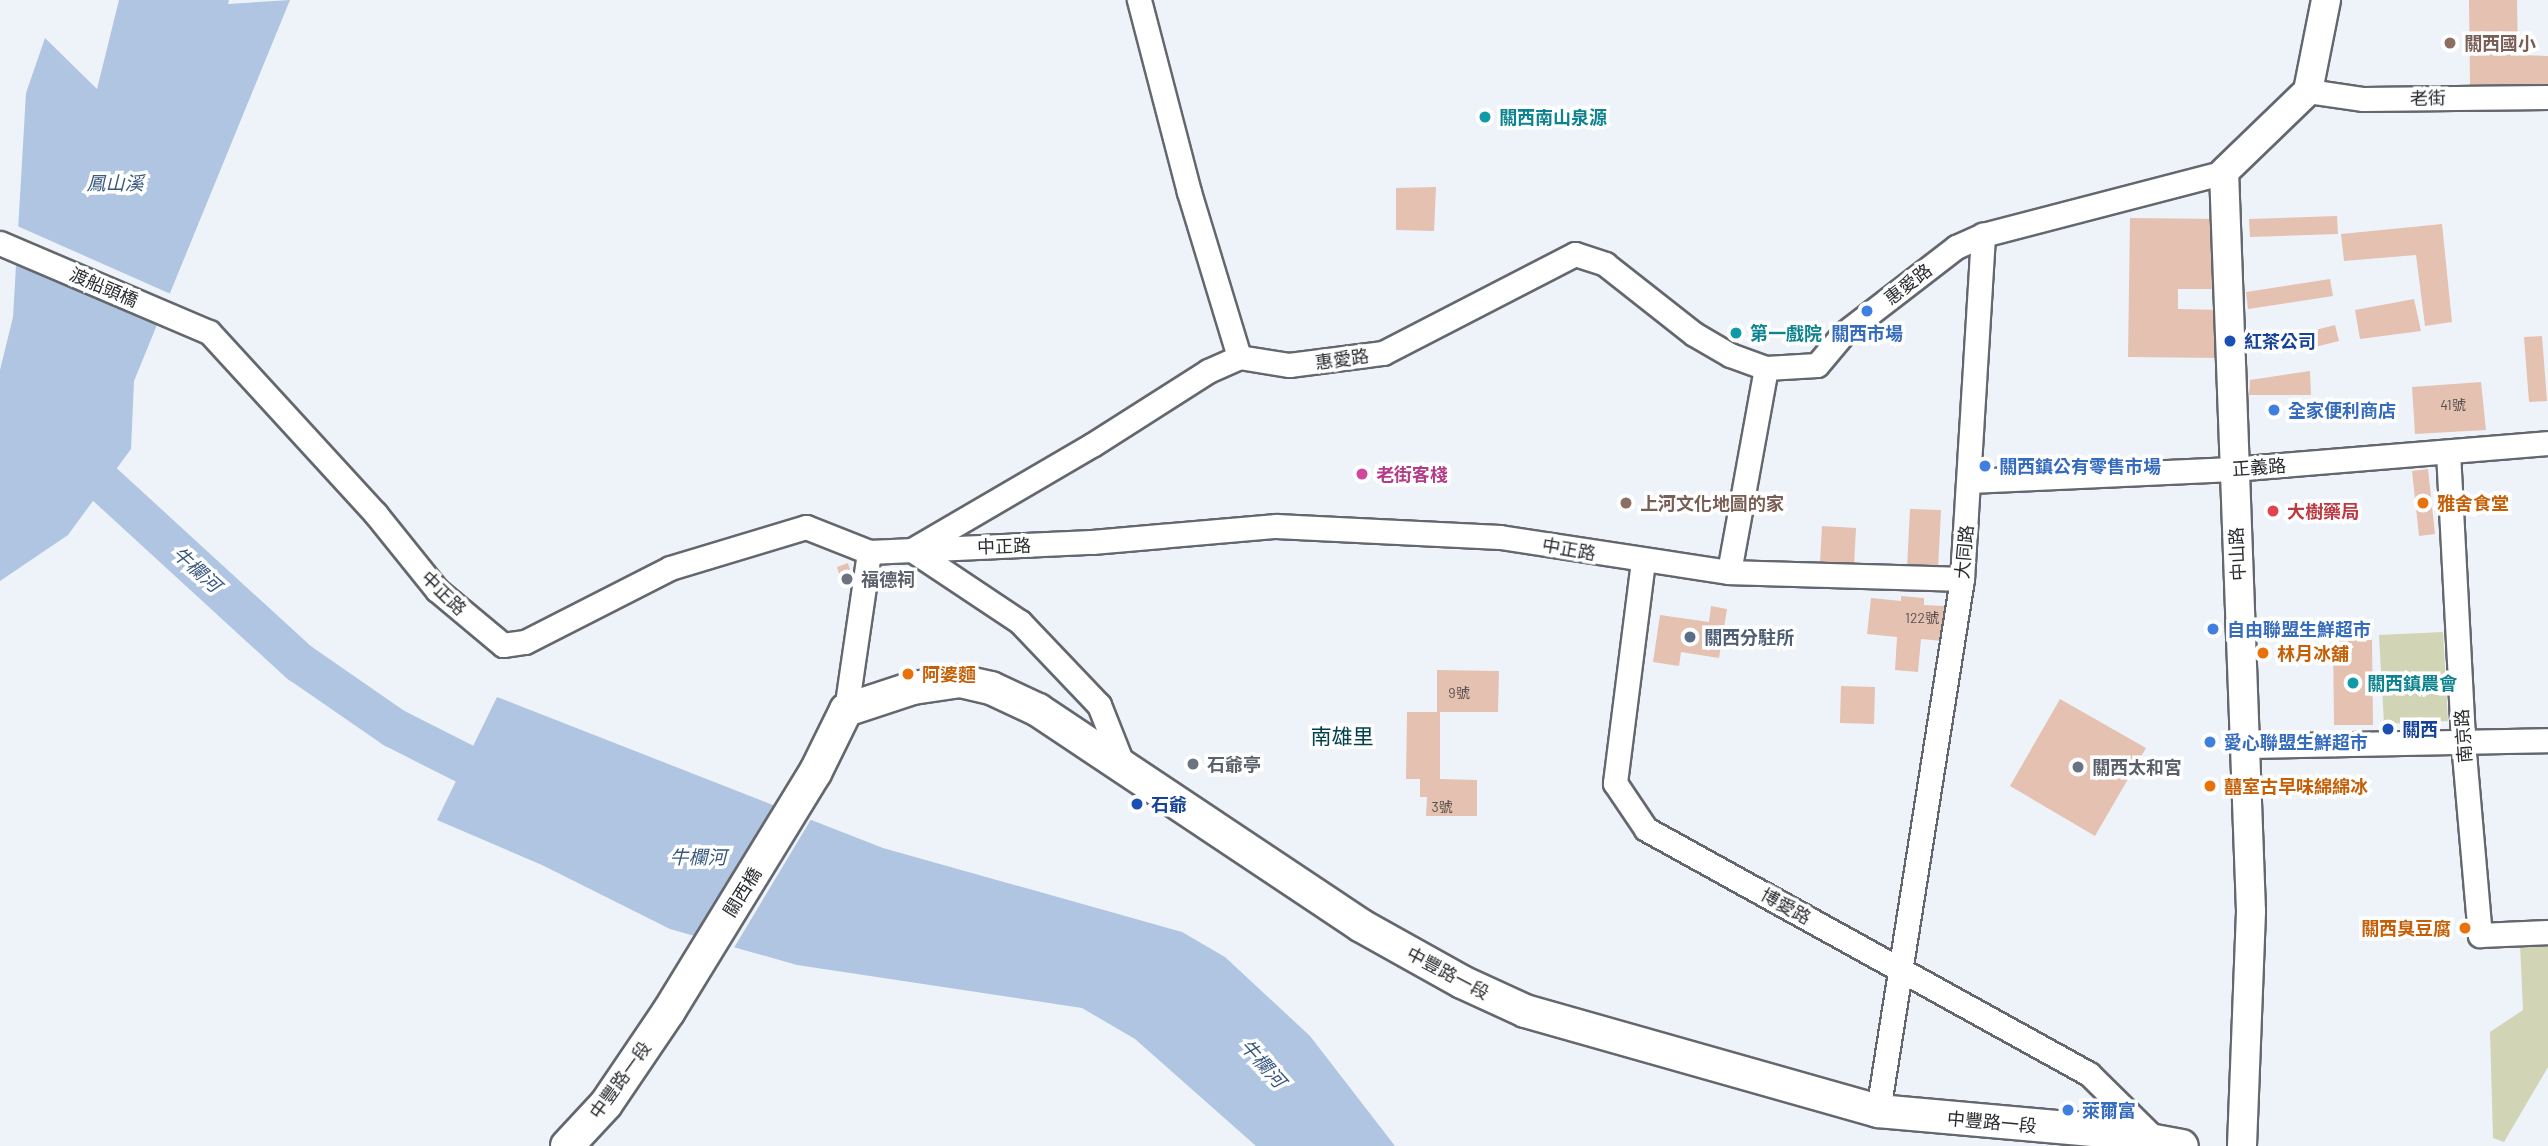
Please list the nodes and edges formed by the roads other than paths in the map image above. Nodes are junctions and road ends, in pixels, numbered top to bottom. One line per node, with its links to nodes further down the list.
1 (1139, 0): 9 (street)
2 (2326, 0): 3 (street)
3 (2308, 91): 4 (street, 老街); 5 (street)
4 (2548, 97)
5 (2224, 172): 6 (street); 13 (street, 中山路)
6 (1983, 235): 10 (street, 惠愛路); 14 (street, 大同路)
7 (0, 243): 8 (street, 渡船頭橋)
8 (209, 332): 16 (street, 中正路)
9 (1240, 357): 10 (street, 惠愛路); 15 (street)
10 (1766, 368): 18 (street)
11 (2548, 443): 12 (street, 正義路)
12 (2448, 452): 13 (street, 正義路); 22 (street, 南京路)
13 (2232, 469): 14 (street, 正義路); 23 (street, 中山路)
14 (1970, 481): 19 (street, 大同路)
15 (912, 550): 16 (street, 中正路); 17 (street, 中正路); 24 (street)
16 (869, 552): 20 (street)
17 (1643, 561): 18 (street, 中正路); 26 (street, 博愛路)
18 (1729, 572): 19 (street, 中正路)
19 (1962, 579): 26 (street, 大同路)
20 (846, 710): 24 (main road, 中豐路一段); 27 (main road, 關西橋)
21 (2548, 740): 22 (street)
22 (2463, 742): 23 (street); 25 (street, 南京路)
23 (2247, 746): 31 (street, 中山路)
24 (1126, 771): 28 (main road, 中豐路一段)
25 (2548, 932)
26 (1903, 970): 28 (street, 大同路); 29 (street, 博愛路)
27 (669, 1011): 30 (main road, 中豐路一段)
28 (1878, 1111): 29 (main road, 中豐路一段)
29 (2168, 1142)
30 (566, 1146)
31 (2242, 1146)

